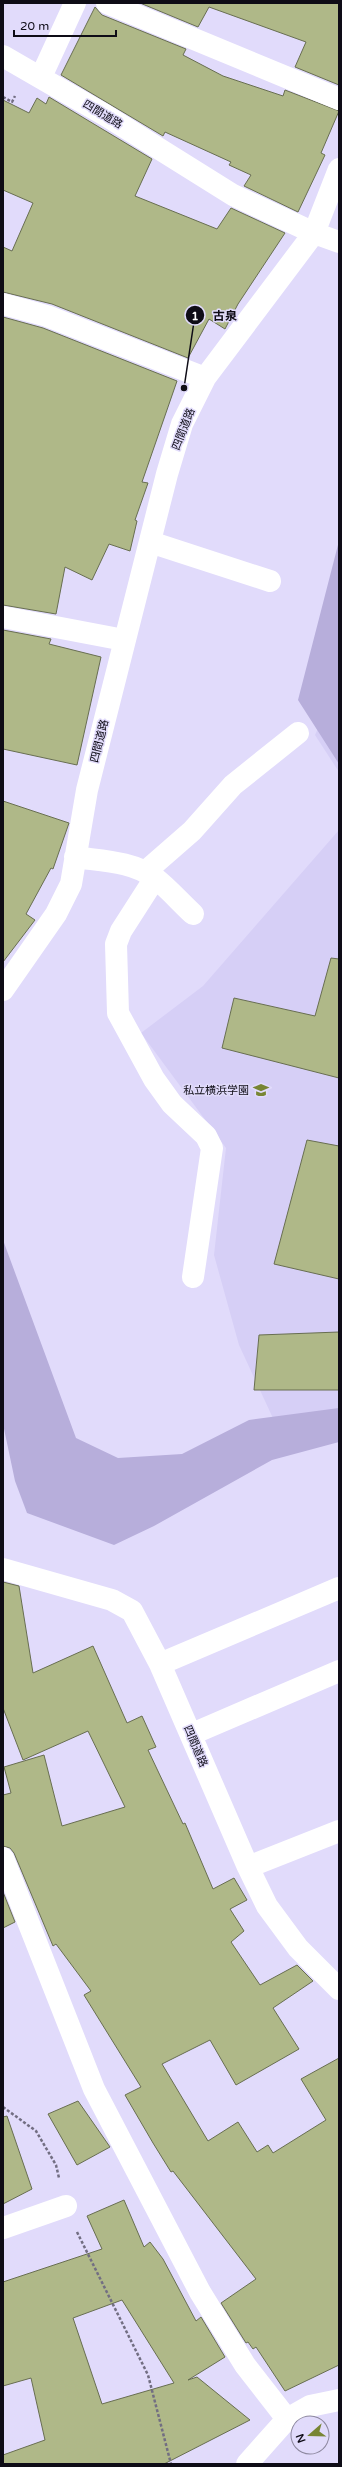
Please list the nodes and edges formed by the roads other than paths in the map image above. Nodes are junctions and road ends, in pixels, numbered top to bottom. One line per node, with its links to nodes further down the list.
1 (75, 3): 4 (street)
2 (107, 3): 5 (street)
3 (3, 56): 4 (street, 四間道路)
4 (41, 77): 7 (street, 四間道路)
5 (339, 99)
6 (339, 169): 7 (street)
7 (314, 233): 8 (street); 10 (street, 四間道路)
8 (339, 242)
9 (3, 304): 10 (street)
10 (205, 378): 11 (street, 四間道路)
11 (150, 542): 12 (street); 14 (street, 四間道路)
12 (270, 581)
13 (3, 617): 14 (street)
14 (124, 640): 16 (street, 四間道路)
15 (298, 733): 17 (street)
16 (75, 857): 17 (street); 19 (street, 四間道路)
17 (150, 875): 18 (street); 20 (street)
18 (193, 914)
19 (3, 990)
20 (193, 1277)
21 (3, 1569): 23 (street, 四間道路)
22 (339, 1588): 23 (street)
23 (160, 1664): 25 (street, 四間道路)
24 (339, 1671): 25 (street)
25 (192, 1734): 28 (street, 四間道路)
26 (339, 1831): 28 (street)
27 (3, 1858): 33 (street)
28 (248, 1867): 29 (street, 四間道路)
29 (339, 1989)
30 (66, 2206): 31 (street)
31 (3, 2228)
32 (339, 2400): 33 (street)
33 (287, 2419): 34 (street)
34 (247, 2464)

